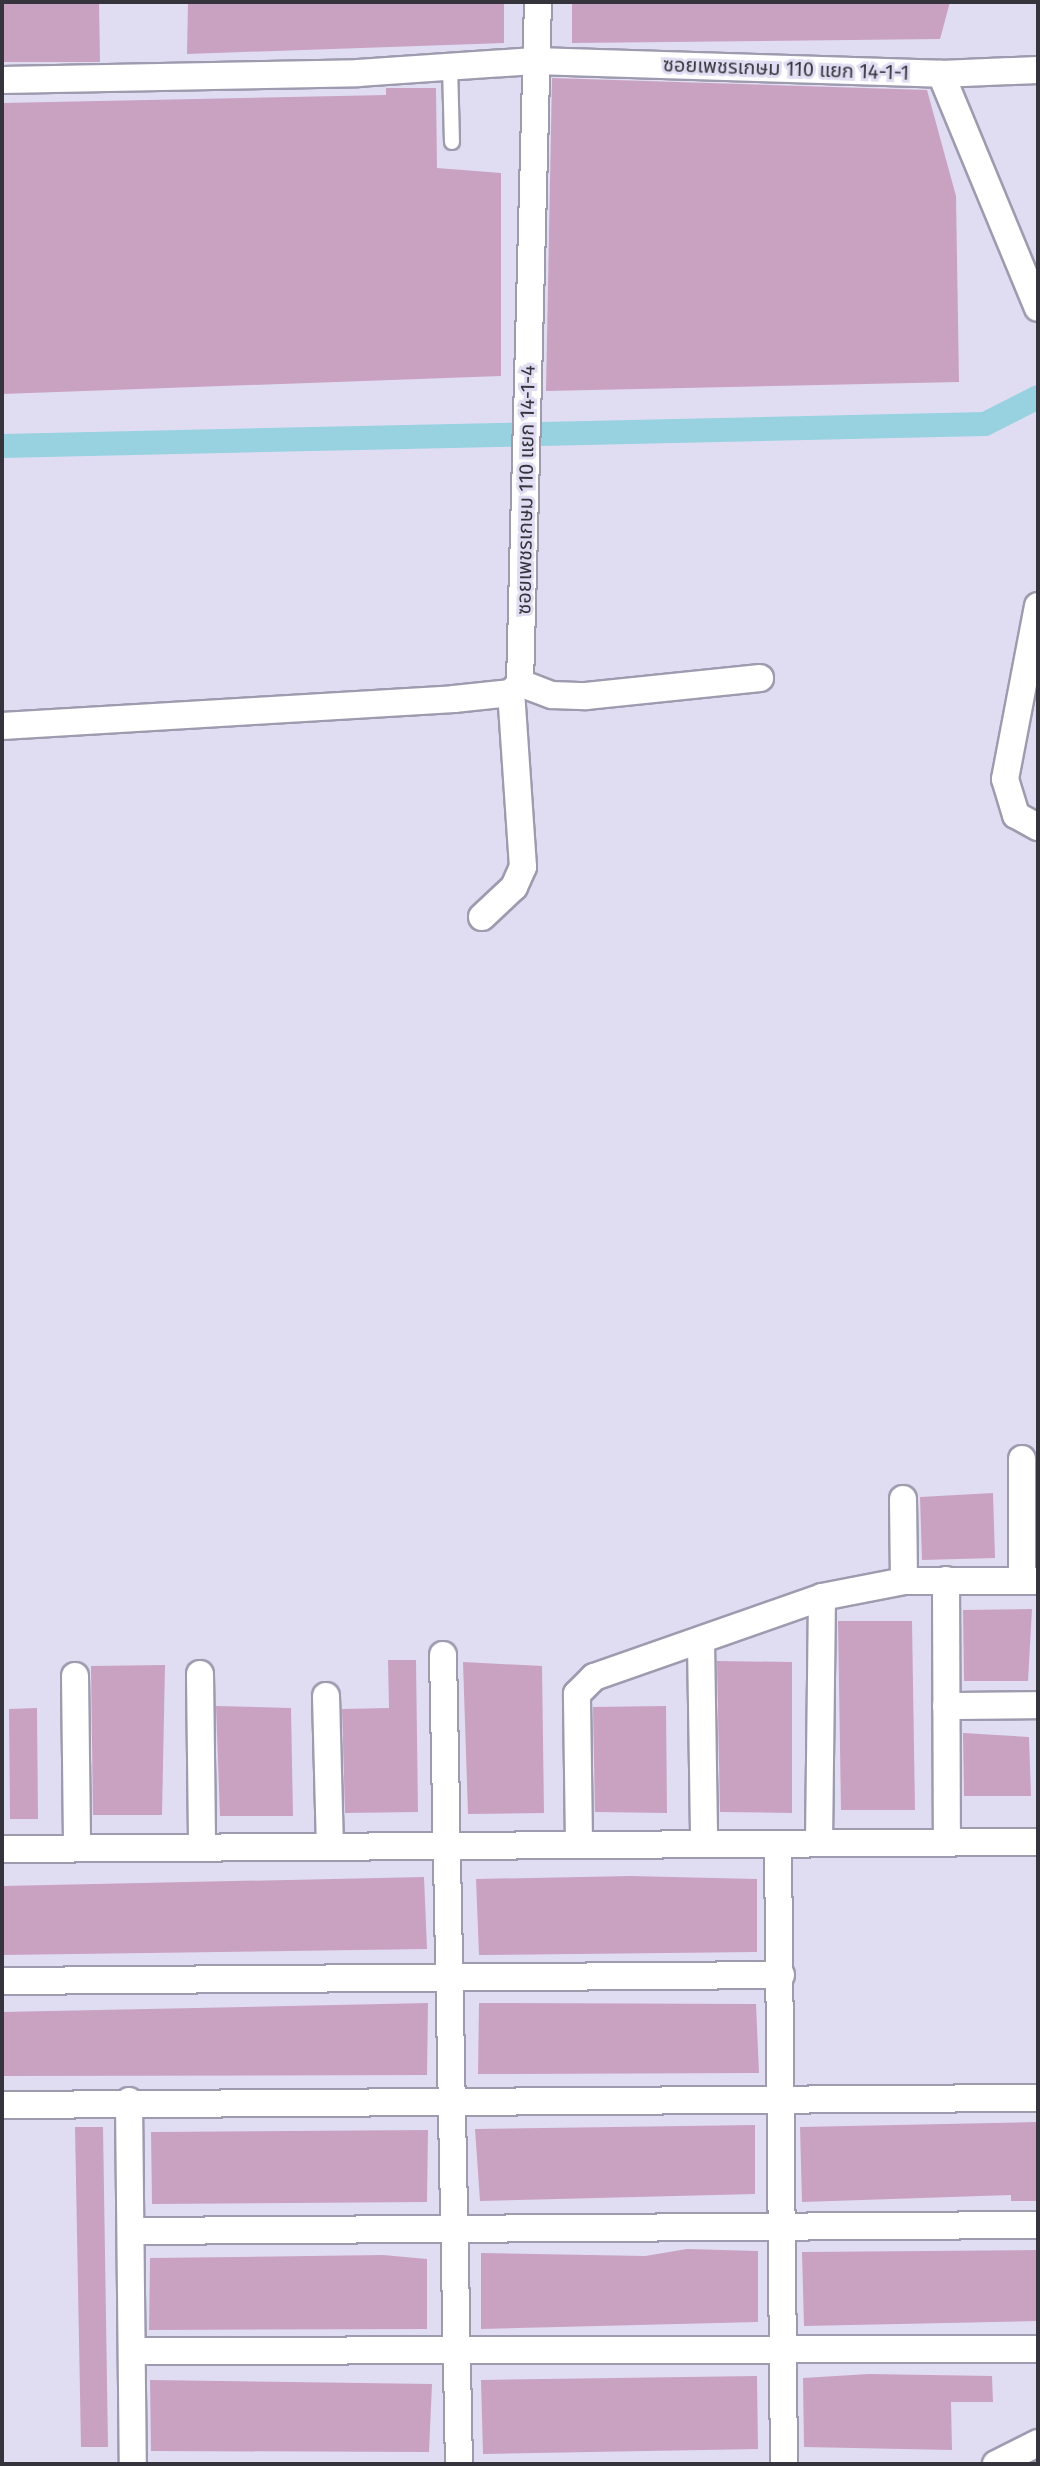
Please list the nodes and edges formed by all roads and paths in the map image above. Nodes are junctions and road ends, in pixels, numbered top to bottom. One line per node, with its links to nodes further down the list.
1 (538, 2): 2 (street, ซอยเพชรเกษม 110 แยก 14-1-4)
2 (535, 61): 3 (street, ซอยเพชรเกษม 110 แยก 14-1-1); 5 (street, ซอยเพชรเกษม 110 แยก 14-1-1); 11 (street, ซอยเพชรเกษม 110 แยก 14-1-4)
3 (450, 66): 6 (street, ซอยเพชรเกษม 110 แยก 14-1-1); 7 (lane)
4 (1038, 70): 5 (street, ซอยเพชรเกษม 110 แยก 14-1-1)
5 (941, 74): 8 (street)
6 (2, 80)
7 (452, 142)
8 (1038, 308)
9 (1038, 606): 13 (street)
10 (760, 678): 11 (street)
11 (516, 688): 12 (street); 14 (street, ซอยเพชรเกษม 110 แยก 14-1-4)
12 (2, 726)
13 (1038, 827)
14 (482, 917)
15 (1022, 1459): 19 (street)
16 (903, 1499): 18 (street)
17 (946, 1580): 18 (street); 19 (street); 27 (street)
18 (904, 1581): 20 (street)
19 (1030, 1581)
20 (822, 1597): 21 (street); 28 (street)
21 (701, 1642): 31 (street); 32 (street)
22 (443, 1655): 33 (street)
23 (200, 1674): 36 (street)
24 (75, 1676): 37 (street)
25 (326, 1696): 35 (street)
26 (1038, 1705): 27 (street)
27 (946, 1706): 29 (street)
28 (819, 1842): 29 (street); 34 (street)
29 (947, 1842): 30 (street)
30 (1038, 1842)
31 (579, 1843): 32 (street); 33 (street)
32 (704, 1843): 34 (street)
33 (449, 1844): 35 (street); 39 (street)
34 (778, 1844): 40 (street)
35 (330, 1845): 36 (street)
36 (202, 1846): 37 (street)
37 (77, 1848): 38 (street)
38 (2, 1849)
39 (451, 1973): 40 (street); 41 (street); 44 (street)
40 (781, 1975): 45 (street)
41 (2, 1981)
42 (1038, 2098): 45 (street)
43 (129, 2101): 44 (street); 46 (street); 50 (street)
44 (455, 2103): 45 (street); 48 (street)
45 (785, 2104): 49 (street)
46 (2, 2105)
47 (1038, 2225): 49 (street)
48 (456, 2228): 49 (street); 50 (street); 54 (street)
49 (783, 2228): 53 (street)
50 (131, 2231): 52 (street)
51 (1038, 2349): 53 (street)
52 (132, 2351): 54 (street); 56 (street)
53 (785, 2353): 54 (street); 58 (street)
54 (459, 2354): 57 (street)
55 (1038, 2443): 59 (street)
56 (133, 2464)
57 (459, 2464)
58 (784, 2464)
59 (996, 2464)

